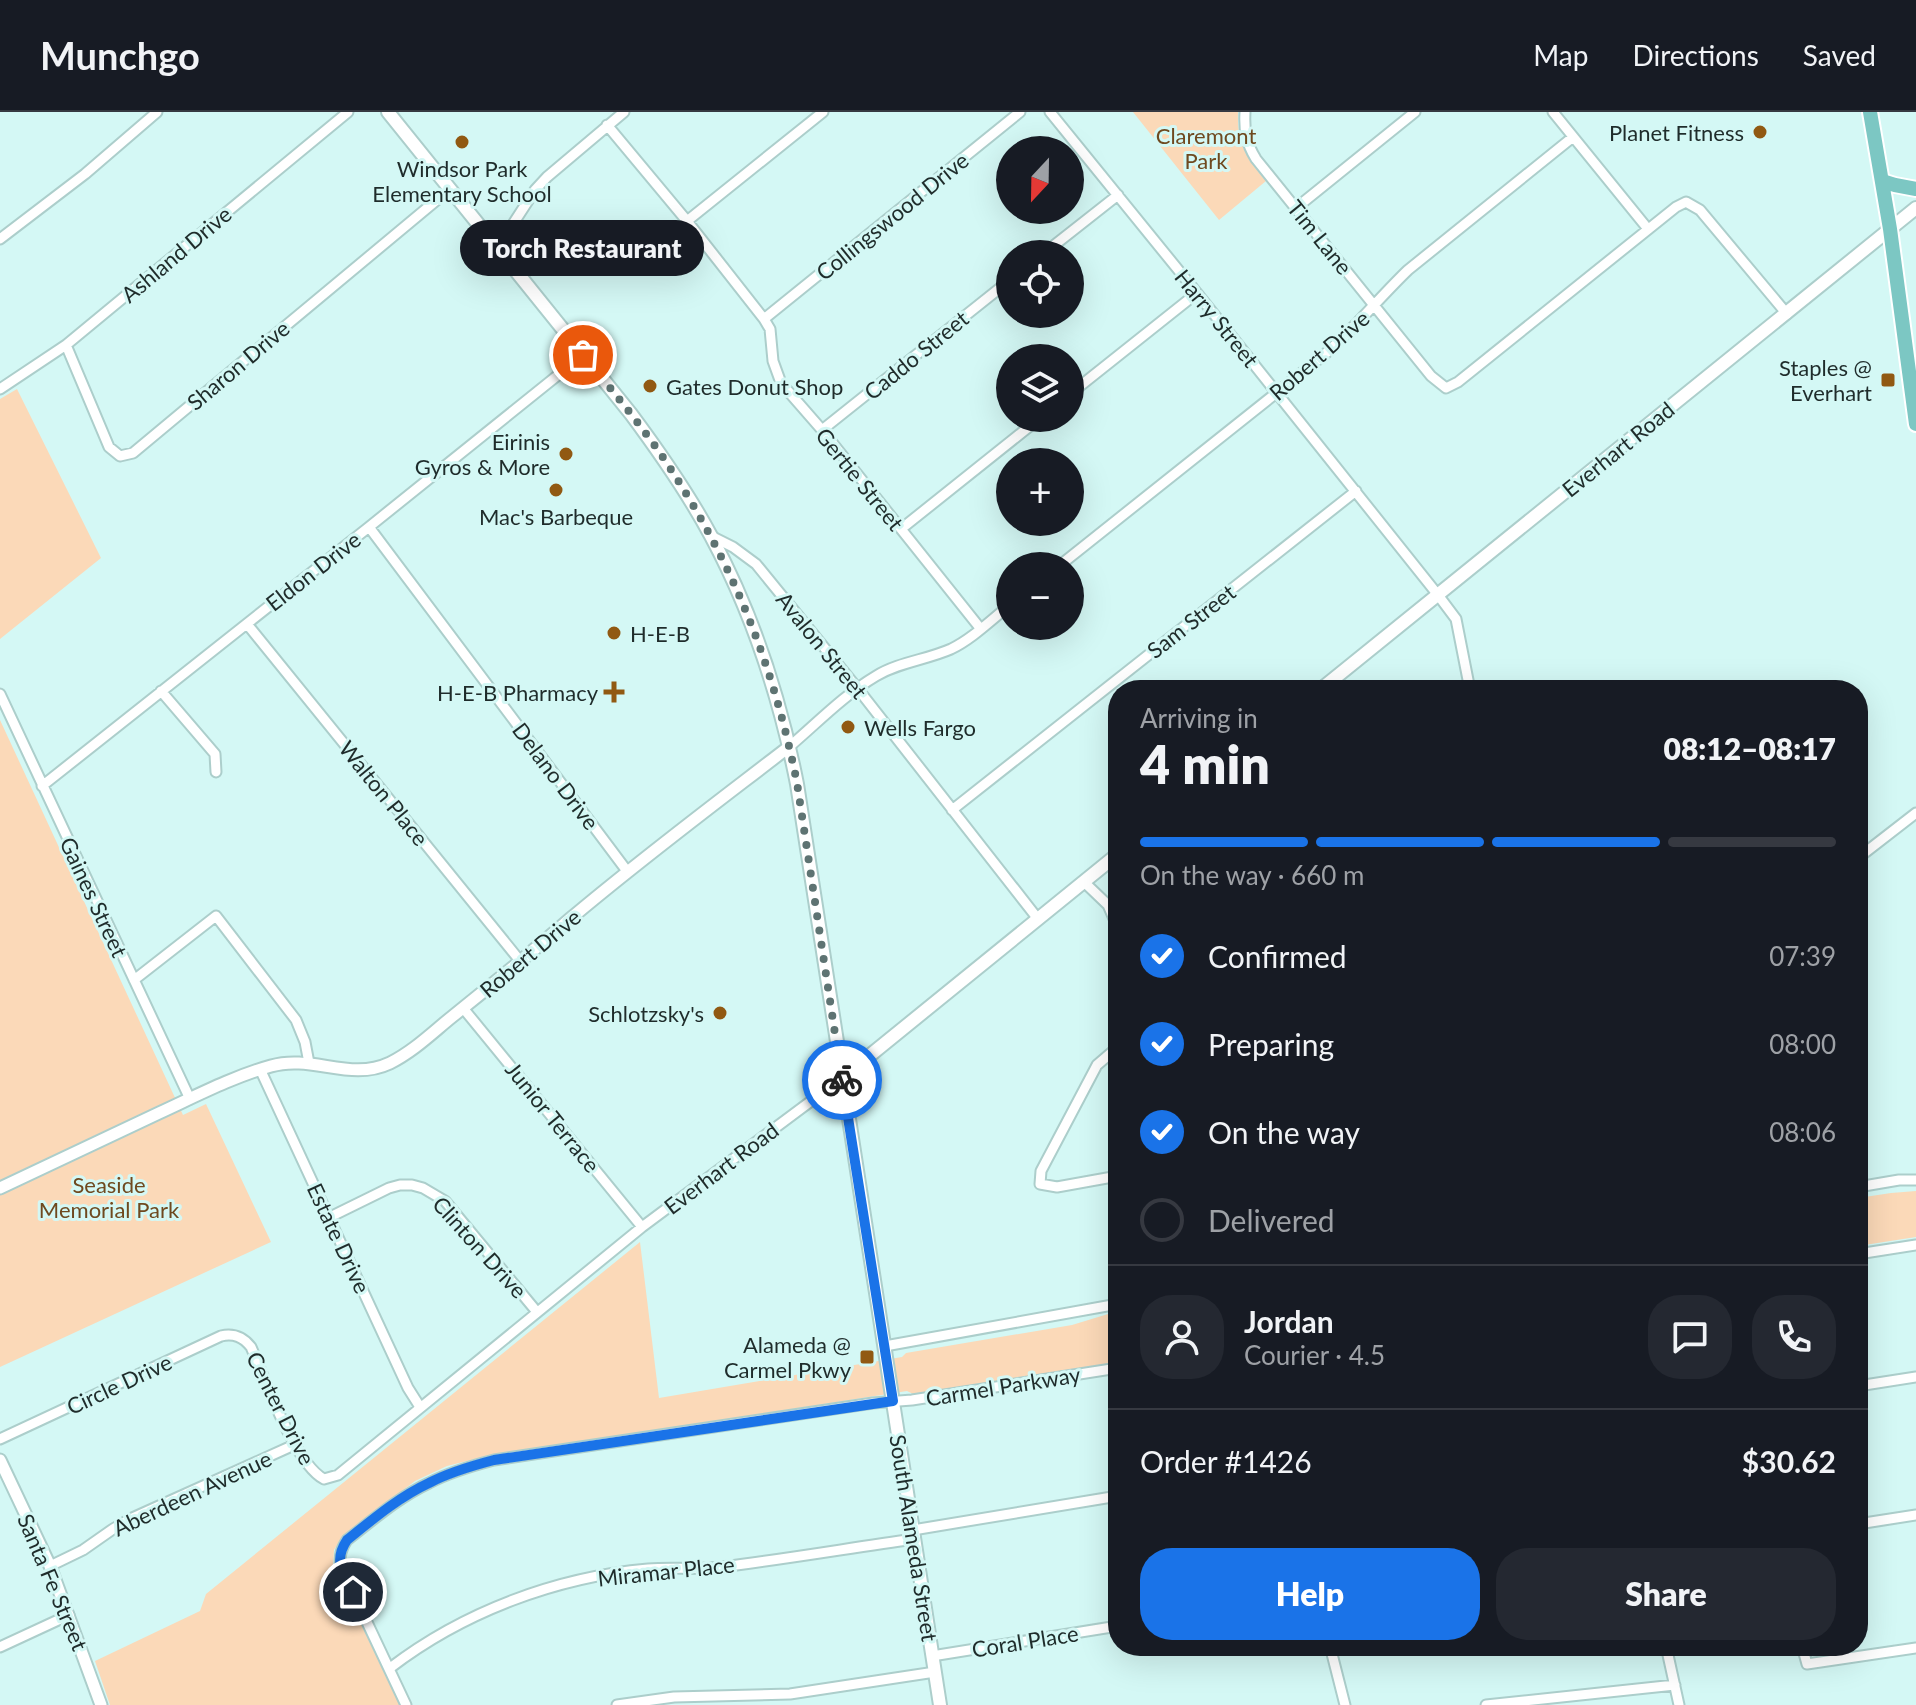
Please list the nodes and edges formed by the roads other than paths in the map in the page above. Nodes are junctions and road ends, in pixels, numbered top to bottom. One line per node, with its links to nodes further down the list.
1 (157, 112): 23 (street)
2 (348, 112): 31 (street, Ashland Drive)
3 (388, 112): 15 (main road, South Alameda Street)
4 (624, 112): 12 (street)
5 (823, 112): 20 (street)
6 (1020, 112): 30 (street, Collingswood Drive)
7 (1050, 112): 17 (street, Harry Street)
8 (1415, 112): 18 (street)
9 (1553, 112): 13 (street)
10 (1870, 112): 14 (main road)
11 (1245, 113): 18 (street, Tim Lane)
12 (607, 125): 20 (street); 25 (street)
13 (1573, 137): 21 (street); 28 (street, Robert Drive)
14 (1882, 181): 16 (main road); 22 (main road)
15 (450, 189): 25 (main road, South Alameda Street); 31 (street, Sharon Drive)
16 (1916, 189)
17 (1118, 195): 24 (street); 27 (street, Harry Street)
18 (1296, 208): 28 (street, Tim Lane)
19 (1916, 208): 22 (main road, Everhart Road)
20 (687, 221): 30 (street)
21 (1648, 229): 28 (street, Tim Lane); 29 (street)
22 (1890, 229): 29 (main road, Everhart Road); 36 (main road)
23 (0, 239)
24 (1061, 240)
25 (500, 251): 32 (main road, South Alameda Street)
26 (996, 291): 37 (street, Caddo Street)
27 (1197, 293): 33 (street); 35 (street, Harry Street)
28 (1375, 306): 35 (street, Robert Drive)
29 (1787, 314): 44 (main road, Everhart Road)
30 (764, 319): 37 (street, Gertie Street)
31 (66, 345): 34 (street, Ashland Drive)
32 (583, 355): 40 (street, Eldon Drive); 42 (main road, South Alameda Street)
33 (1084, 383)
34 (0, 389)
35 (1277, 393): 39 (street, Harry Street); 43 (street, Robert Drive)
36 (1916, 424)
37 (822, 430): 41 (street, Gertie Street)
38 (1022, 432): 41 (street)
39 (1356, 491): 44 (street, Harry Street); 48 (street, Sam Street)
40 (369, 527): 46 (street, Eldon Drive); 62 (street, Delano Drive)
41 (901, 529): 47 (street, Gertie Street)
42 (711, 536): 52 (street, Avalon Street); 55 (main road, South Alameda Street)
43 (1077, 552)
44 (1438, 595): 49 (main road, Everhart Road); 50 (street, Harry Street)
45 (996, 616): 47 (street, Robert Drive)
46 (247, 624): 53 (street, Eldon Drive); 66 (street, Walton Place)
47 (980, 628): 52 (street, Robert Drive)
48 (1117, 680)
49 (1332, 680)
50 (1468, 680)
51 (1108, 687): 58 (street, Sam Street)
52 (858, 689): 55 (street, Robert Drive); 58 (street, Avalon Street)
53 (161, 691): 56 (street); 57 (street, Eldon Drive)
54 (0, 694): 57 (street, Gaines Street)
55 (790, 746): 62 (street, Robert Drive); 72 (main road, South Alameda Street)
56 (216, 772)
57 (42, 786): 67 (street, Gaines Street)
58 (952, 810): 65 (street, Avalon Street)
59 (1916, 813): 60 (street)
60 (1868, 850)
61 (1108, 862): 63 (main road, Everhart Road)
62 (627, 871): 66 (street, Robert Drive)
63 (1084, 882): 64 (street); 65 (main road, Everhart Road)
64 (1108, 905)
65 (1038, 919): 72 (main road, Everhart Road)
66 (521, 962): 68 (street, Robert Drive)
67 (134, 980): 70 (street); 73 (street, Gaines Street)
68 (463, 1008): 70 (street, Robert Drive); 79 (street, Junior Terrace)
69 (1108, 1056): 74 (street)
70 (309, 1063): 71 (street, Robert Drive)
71 (260, 1069): 73 (street, Robert Drive); 78 (street, Estate Drive)
72 (842, 1078): 79 (street, Everhart Road); 85 (main road, South Alameda Street)
73 (190, 1099): 77 (street, Robert Drive)
74 (1108, 1178)
75 (1916, 1180): 76 (street)
76 (1868, 1185)
77 (0, 1188)
78 (330, 1217): 83 (street, Clinton Drive); 90 (street, Estate Drive)
79 (642, 1227): 83 (street, Everhart Road)
80 (1916, 1245): 81 (street)
81 (1868, 1252)
82 (1108, 1306): 85 (street)
83 (537, 1312): 90 (street, Everhart Road)
84 (239, 1337): 91 (street, Circle Drive); 92 (street, Center Drive)
85 (885, 1346): 89 (main road, South Alameda Street)
86 (1108, 1370): 89 (street, Carmel Parkway)
87 (1916, 1377): 88 (street)
88 (1868, 1384)
89 (893, 1401): 98 (main road, South Alameda Street); 110 (street, Carmel Parkway)
90 (420, 1407): 94 (street, Everhart Road)
91 (0, 1439)
92 (294, 1445): 94 (street, Center Drive); 99 (street, Aberdeen Avenue)
93 (1, 1467): 99 (street, Santa Fe Street)
94 (324, 1479)
95 (1108, 1498): 98 (street, Miramar Place)
96 (1916, 1515): 97 (street)
97 (1868, 1522)
98 (914, 1534): 105 (main road, South Alameda Street); 110 (street, Miramar Place)
99 (50, 1566): 100 (street, Santa Fe Street)
100 (69, 1615): 102 (street); 113 (street, Santa Fe Street)
101 (1108, 1628): 105 (street, Coral Place)
102 (0, 1647)
103 (1916, 1648): 104 (street)
104 (1868, 1655)
105 (932, 1656): 111 (main road, South Alameda Street)
106 (1333, 1656): 117 (street)
107 (1668, 1656): 112 (street)
108 (1805, 1656): 109 (street)
109 (1862, 1656)
110 (390, 1668): 114 (street)
111 (935, 1672): 115 (street); 116 (main road, South Alameda Street)
112 (1675, 1685): 118 (street); 119 (street)
113 (101, 1705)
114 (406, 1705)
115 (617, 1705)
116 (940, 1705)
117 (1345, 1705)
118 (1486, 1705)
119 (1679, 1705)

